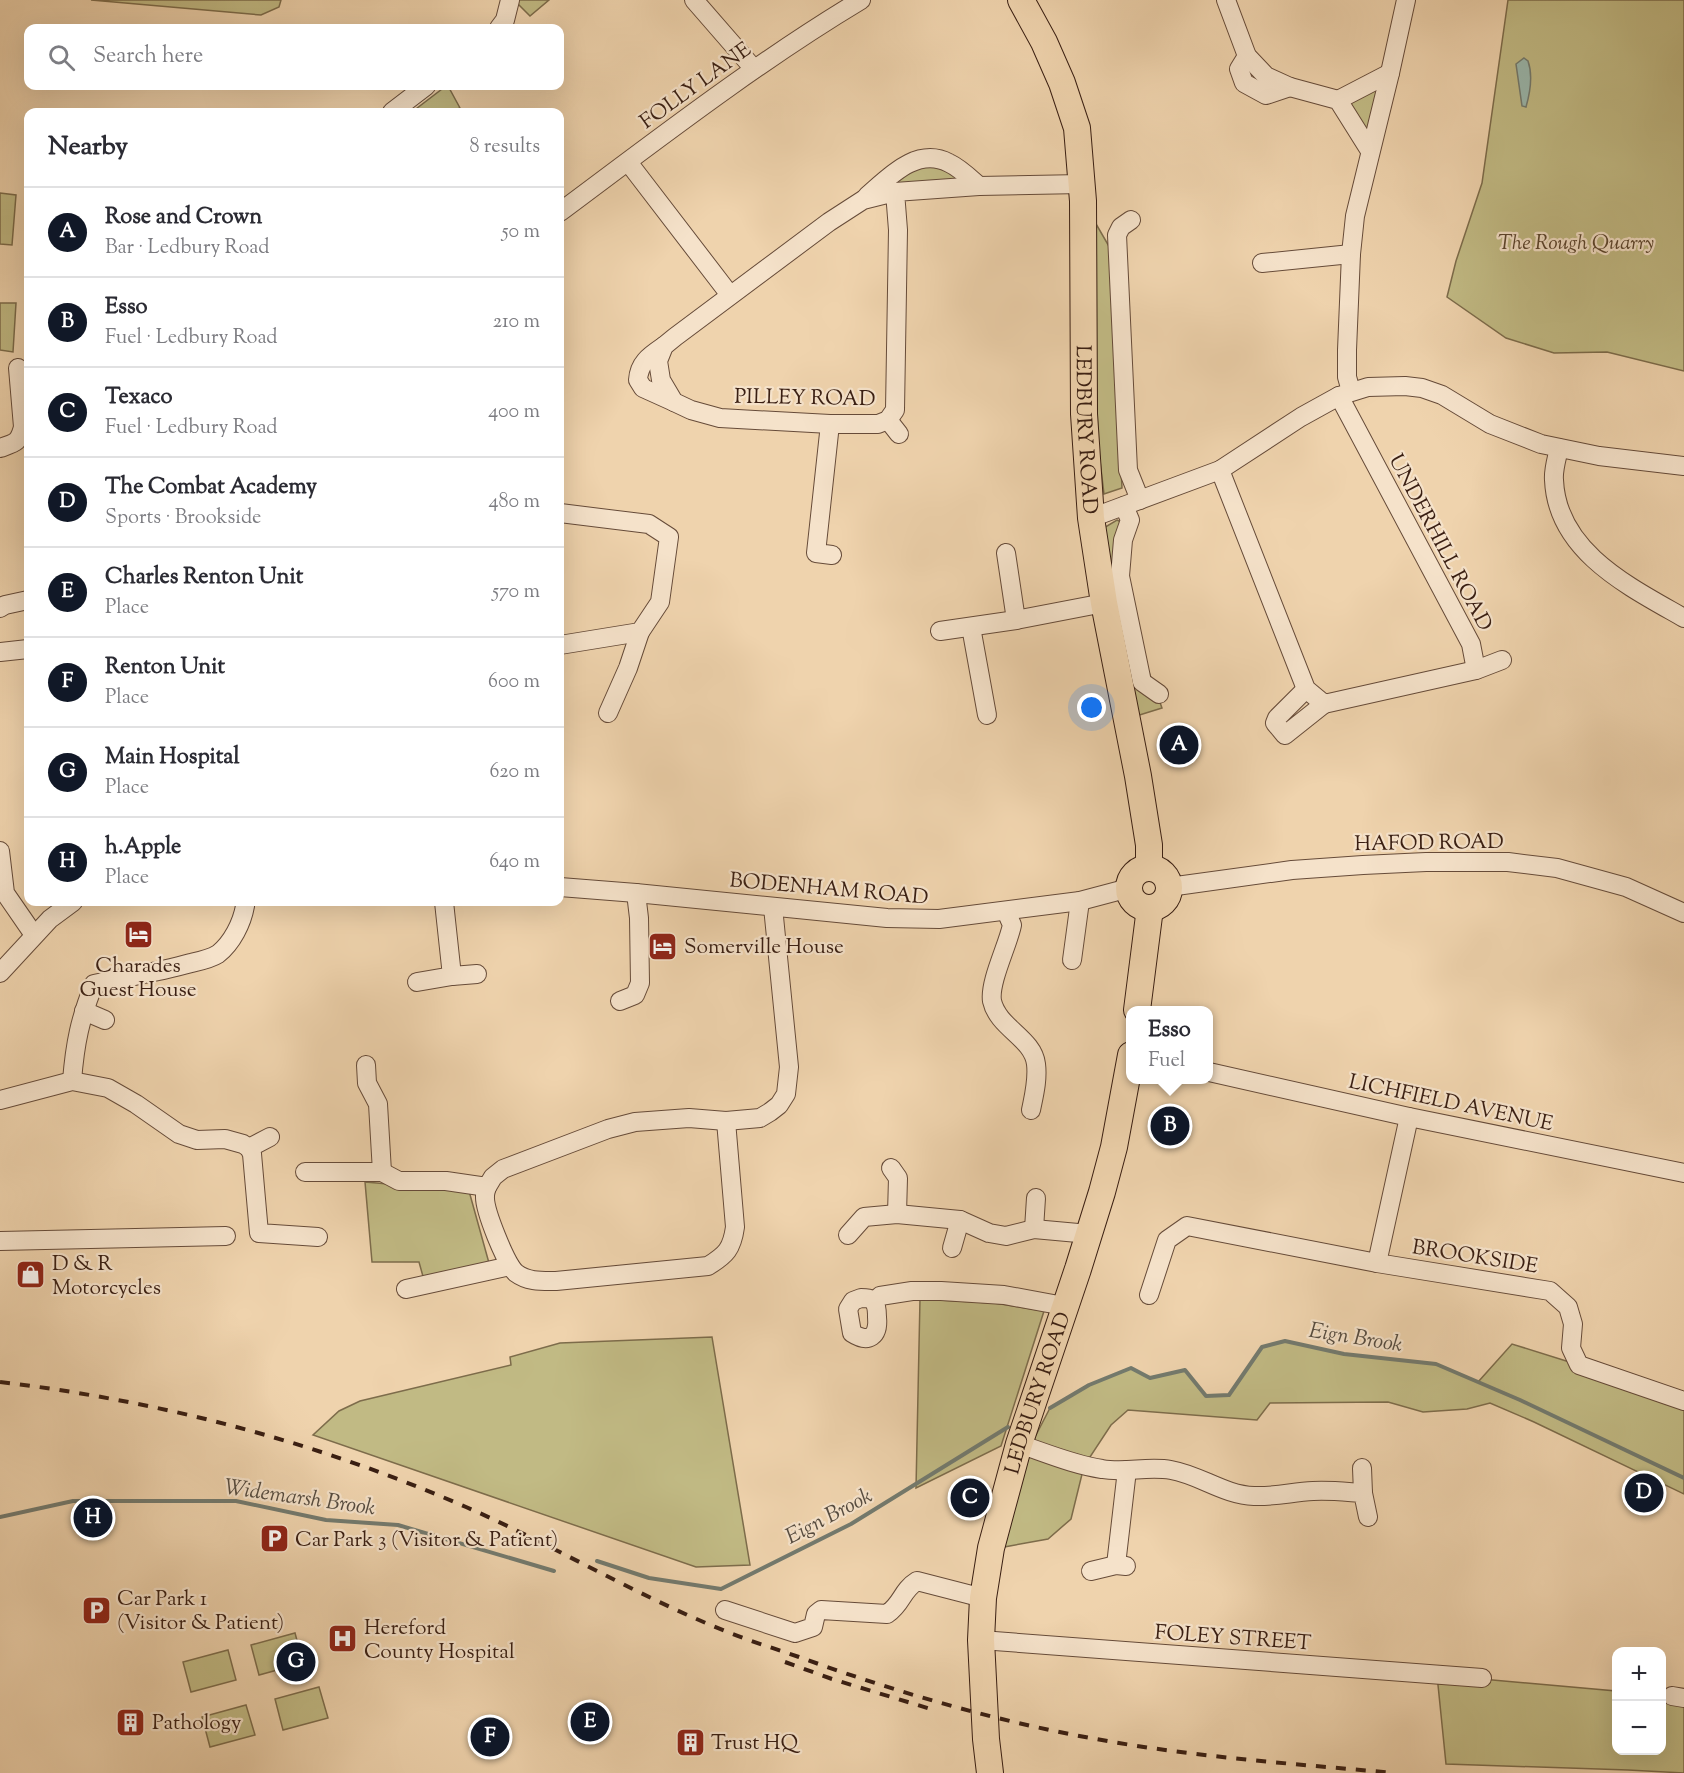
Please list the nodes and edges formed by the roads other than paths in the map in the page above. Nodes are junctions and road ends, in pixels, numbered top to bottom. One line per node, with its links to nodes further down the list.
1 (510, 0): 7 (street)
2 (694, 0): 8 (street)
3 (861, 0): 8 (street, FOLLY LANE)
4 (1021, 0): 15 (highway, LEDBURY ROAD)
5 (1226, 0): 11 (street)
6 (1406, 0): 9 (street)
7 (502, 24)
8 (754, 69): 14 (street, FOLLY LANE)
9 (1390, 73): 11 (street); 13 (street)
10 (421, 90): 12 (street)
11 (1338, 100): 13 (street)
12 (397, 108)
13 (1370, 151): 21 (street)
14 (628, 162): 19 (street, FOLLY LANE); 23 (street)
15 (1082, 184): 16 (street, PILLEY ROAD); 33 (highway, LEDBURY ROAD)
16 (980, 186): 17 (street, PILLEY ROAD); 18 (street, PILLEY ROAD)
17 (895, 192): 18 (street, PILLEY ROAD); 26 (street, PILLEY ROAD)
18 (863, 200): 23 (street, PILLEY ROAD)
19 (564, 209)
20 (1131, 220): 31 (street, LEDBURY ROAD)
21 (1351, 254): 22 (street); 25 (street)
22 (1262, 263)
23 (730, 295): 26 (street, PILLEY ROAD)
24 (15, 368): 27 (street)
25 (1345, 393): 28 (street); 30 (street); 48 (street, UNDERHILL ROAD)
26 (830, 424): 34 (street)
27 (0, 448)
28 (1559, 448): 29 (street); 39 (street)
29 (1684, 466)
30 (1220, 470): 31 (street); 49 (street)
31 (1132, 503): 33 (street); 50 (street, LEDBURY ROAD)
32 (564, 513): 43 (street)
33 (1091, 518): 37 (highway, LEDBURY ROAD)
34 (816, 553)
35 (1006, 554): 40 (street)
36 (24, 601): 38 (street)
37 (1104, 603): 40 (street); 55 (highway, LEDBURY ROAD)
38 (0, 608)
39 (1684, 618)
40 (1016, 620): 41 (street)
41 (971, 627): 42 (street); 53 (street)
42 (940, 631)
43 (640, 632): 44 (street); 52 (street)
44 (564, 644)
45 (24, 649): 46 (street)
46 (0, 652)
47 (1502, 660): 48 (street)
48 (1476, 670): 51 (street)
49 (1306, 689): 51 (street); 51 (street)
50 (1159, 694)
51 (1324, 704)
52 (608, 712)
53 (987, 715)
54 (0, 852): 68 (street)
55 (1149, 868): 57 (highway); 58 (highway)
56 (564, 887): 59 (street, BODENHAM ROAD)
57 (1169, 887): 65 (highway); 67 (street, HAFOD ROAD)
58 (1129, 888): 60 (street, BODENHAM ROAD); 65 (highway)
59 (636, 893): 64 (street, BODENHAM ROAD); 74 (street)
60 (1080, 901): 66 (street, BODENHAM ROAD); 69 (street)
61 (68, 906): 68 (street)
62 (245, 906): 76 (street)
63 (444, 906): 72 (street)
64 (773, 907): 66 (street, BODENHAM ROAD); 85 (street)
65 (1150, 908): 75 (highway)
66 (1006, 911): 83 (street)
67 (1684, 913)
68 (34, 935): 70 (street)
69 (1072, 960)
70 (0, 973)
71 (477, 974): 72 (street)
72 (452, 976): 73 (street)
73 (417, 982)
74 (620, 1001)
75 (1138, 1006)
76 (84, 1011): 77 (street); 80 (street)
77 (105, 1020)
78 (366, 1065): 90 (street)
79 (1213, 1073): 84 (street, LICHFIELD AVENUE)
80 (72, 1081): 82 (street); 87 (street)
81 (1126, 1082): 97 (highway, LEDBURY ROAD)
82 (0, 1100)
83 (1031, 1110)
84 (1408, 1117): 91 (street, LICHFIELD AVENUE); 103 (street, BROOKSIDE)
85 (726, 1121): 92 (street); 104 (street)
86 (270, 1137): 87 (street)
87 (250, 1151): 100 (street)
88 (891, 1168): 94 (street)
89 (305, 1172): 90 (street)
90 (382, 1172): 92 (street)
91 (1684, 1173)
92 (487, 1187): 104 (street)
93 (1036, 1198): 96 (street)
94 (897, 1214): 95 (street); 98 (street)
95 (960, 1220): 96 (street); 102 (street)
96 (1034, 1229): 97 (street)
97 (1089, 1234): 108 (highway, LEDBURY ROAD)
98 (848, 1235)
99 (226, 1236): 101 (street)
100 (318, 1237)
101 (0, 1241)
102 (952, 1248)
103 (1377, 1263): 106 (street, BROOKSIDE); 109 (street, BROOKSIDE)
104 (510, 1266): 105 (street)
105 (406, 1289)
106 (1149, 1295)
107 (873, 1302): 108 (street)
108 (1064, 1306): 110 (highway, LEDBURY ROAD)
109 (1684, 1401)
110 (1021, 1438): 112 (street); 116 (highway, LEDBURY ROAD)
111 (1362, 1468): 113 (street)
112 (1127, 1470): 113 (street); 115 (street)
113 (1364, 1493): 114 (street)
114 (1368, 1517)
115 (1091, 1571)
116 (983, 1598): 117 (street); 118 (highway, LEDBURY ROAD)
117 (725, 1610)
118 (981, 1640): 119 (street, FOLEY STREET); 120 (highway, LEDBURY ROAD)
119 (1482, 1678)
120 (990, 1773)

